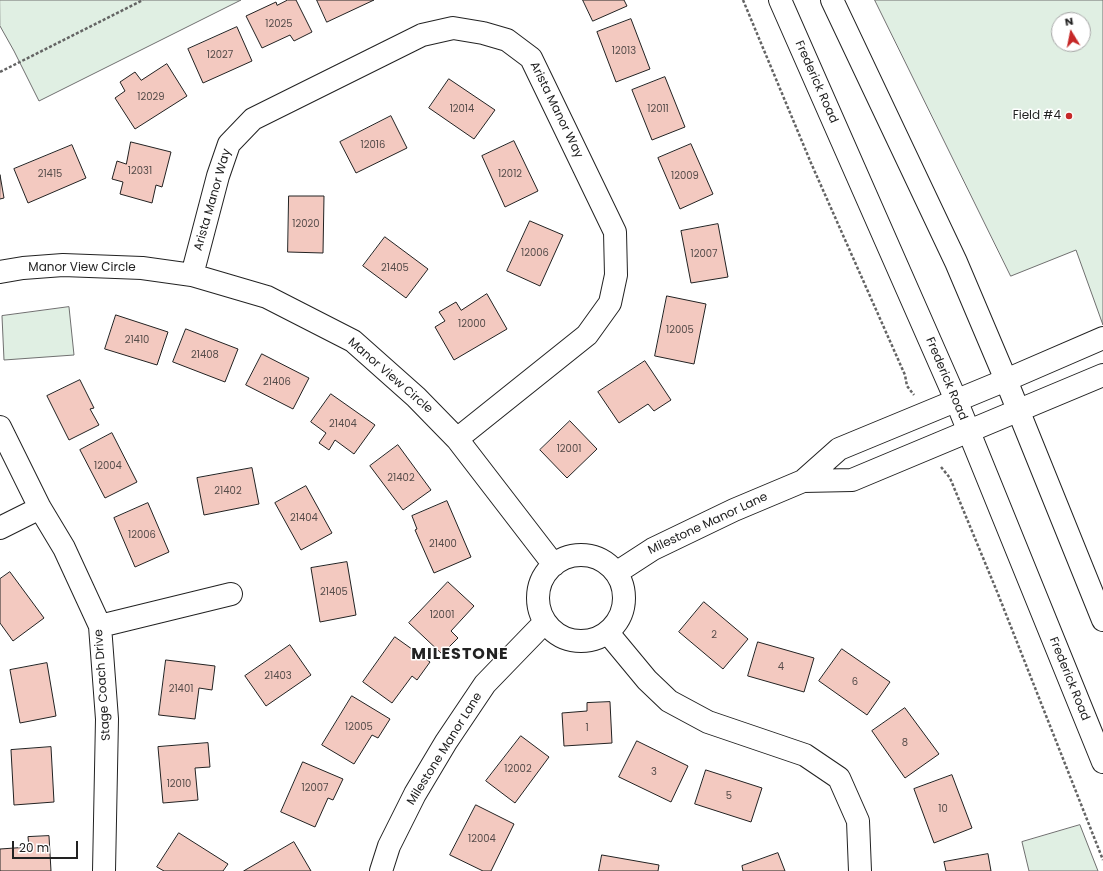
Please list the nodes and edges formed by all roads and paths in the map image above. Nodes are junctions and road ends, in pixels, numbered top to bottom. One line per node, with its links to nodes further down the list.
1 (143, 0): 4 (path)
2 (780, 0): 10 (street, Frederick Road)
3 (832, 0): 9 (street)
4 (0, 72)
5 (0, 272): 6 (street, Manor View Circle)
6 (192, 275): 14 (street, Manor View Circle); 14 (street, Arista Manor Way)
7 (1103, 338): 9 (street, Milestone Manor Lane)
8 (1103, 374): 11 (street, Milestone Manor Lane)
9 (1006, 380): 10 (street, Milestone Manor Lane); 11 (street)
10 (956, 400): 13 (street, Frederick Road); 15 (street, Milestone Manor Lane)
11 (1019, 410): 13 (street, Milestone Manor Lane); 21 (street)
12 (0, 427): 16 (street, Stage Coach Drive)
13 (969, 431): 15 (street, Milestone Manor Lane); 25 (street, Frederick Road)
14 (457, 439): 18 (street, Manor View Circle)
15 (803, 481): 19 (street, Milestone Manor Lane)
16 (40, 508): 17 (street); 23 (street, Stage Coach Drive)
17 (0, 528)
18 (554, 565): 19 (street); 22 (street)
19 (616, 573): 24 (street)
20 (231, 594): 23 (street)
21 (1103, 620)
22 (545, 622): 24 (street); 27 (street, Milestone Manor Lane)
23 (100, 626): 26 (street, Stage Coach Drive)
24 (608, 633): 28 (street)
25 (1103, 762)
26 (104, 871)
27 (381, 871)
28 (860, 871)

